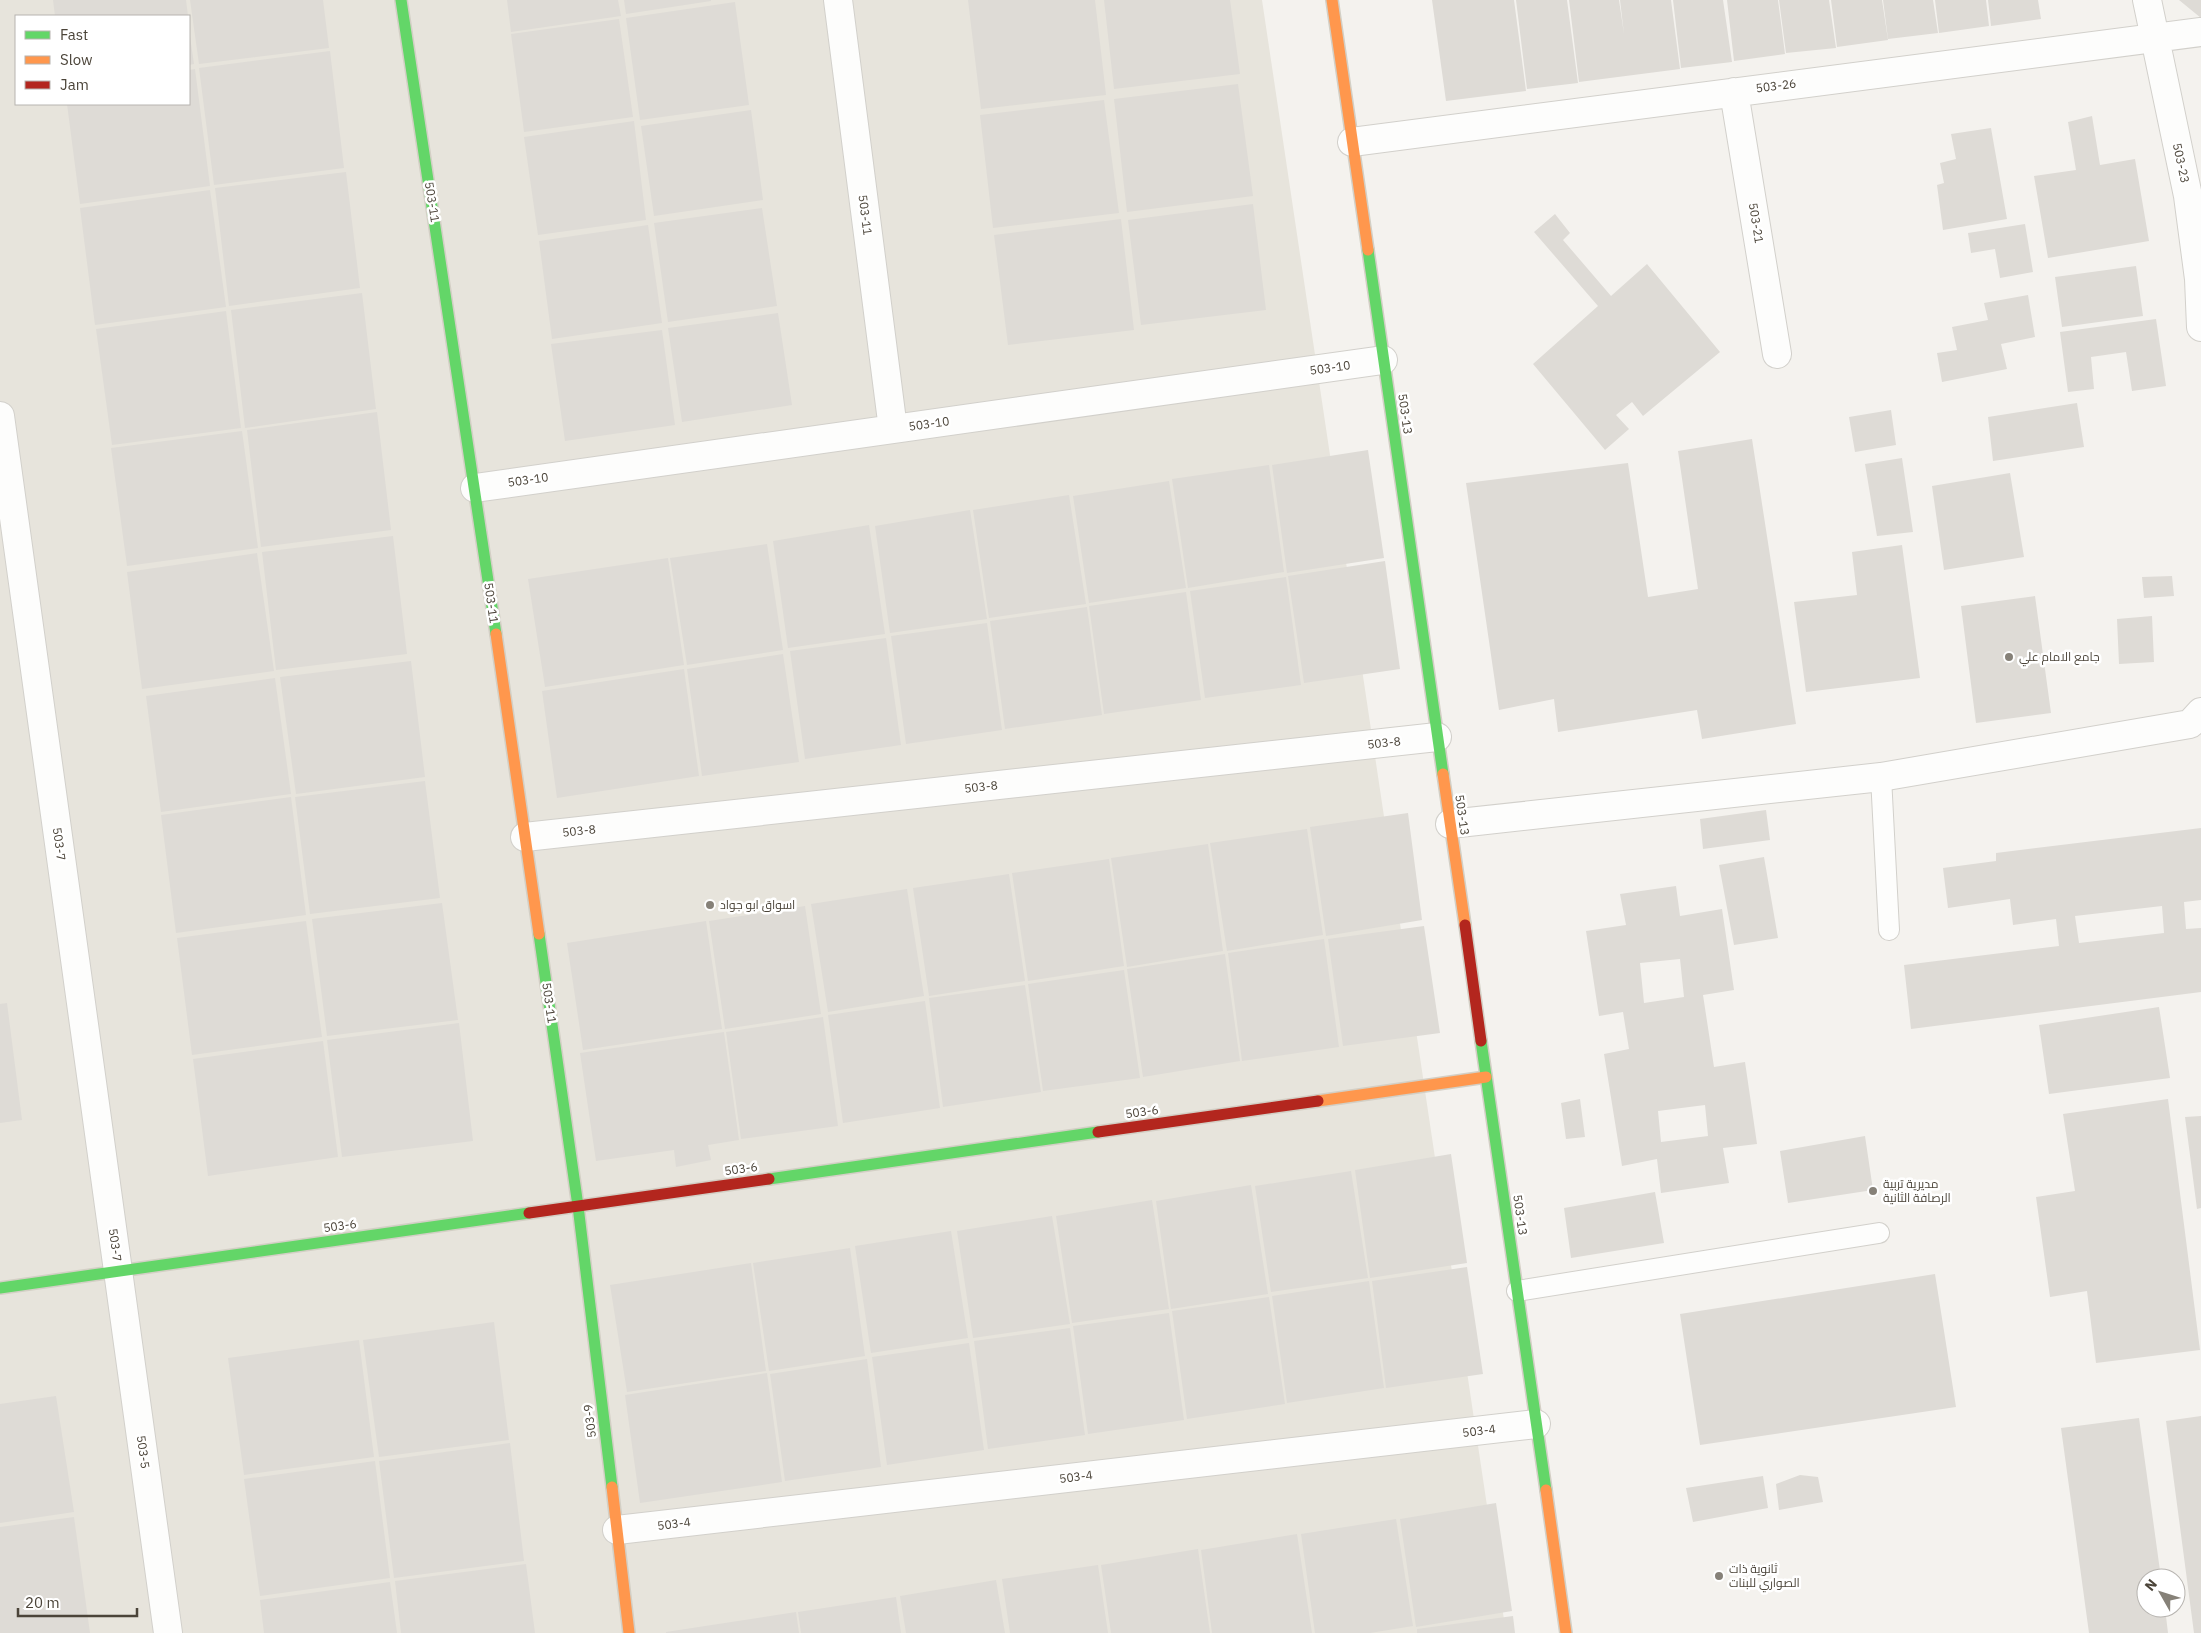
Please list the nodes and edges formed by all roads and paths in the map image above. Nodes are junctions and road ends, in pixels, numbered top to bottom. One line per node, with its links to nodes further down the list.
1 (401, 0): 14 (street, 503-11)
2 (838, 0): 13 (street, 503-11)
3 (1332, 0): 8 (street, 503-13)
4 (2147, 0): 6 (street, 503-23)
5 (2201, 32): 6 (street, 503-26)
6 (2154, 38): 7 (street, 503-26); 9 (street, 503-23)
7 (1734, 92): 8 (street, 503-26); 10 (street, 503-21)
8 (1352, 142): 11 (street, 503-13)
9 (2201, 327)
10 (1777, 354)
11 (1383, 360): 13 (street, 503-10); 16 (street, 503-13)
12 (0, 416): 24 (street, 503-7)
13 (893, 429): 14 (street, 503-10)
14 (475, 488): 19 (street, 503-11)
15 (2201, 712): 17 (street)
16 (1437, 737): 18 (street, 503-13); 19 (street, 503-8)
17 (1881, 777): 18 (street); 20 (lane)
18 (1450, 824): 21 (street, 503-13)
19 (525, 837): 22 (street, 503-11)
20 (1889, 930)
21 (1486, 1076): 22 (street, 503-6); 26 (street, 503-13)
22 (578, 1206): 24 (street, 503-6); 28 (street, 503-9)
23 (1879, 1233): 26 (lane)
24 (119, 1271): 25 (street, 503-6); 29 (street, 503-5)
25 (0, 1288)
26 (1517, 1291): 27 (street, 503-13)
27 (1536, 1424): 28 (street, 503-4); 31 (street, 503-13)
28 (617, 1530): 30 (street, 503-9)
29 (168, 1633)
30 (629, 1633)
31 (1566, 1633)

